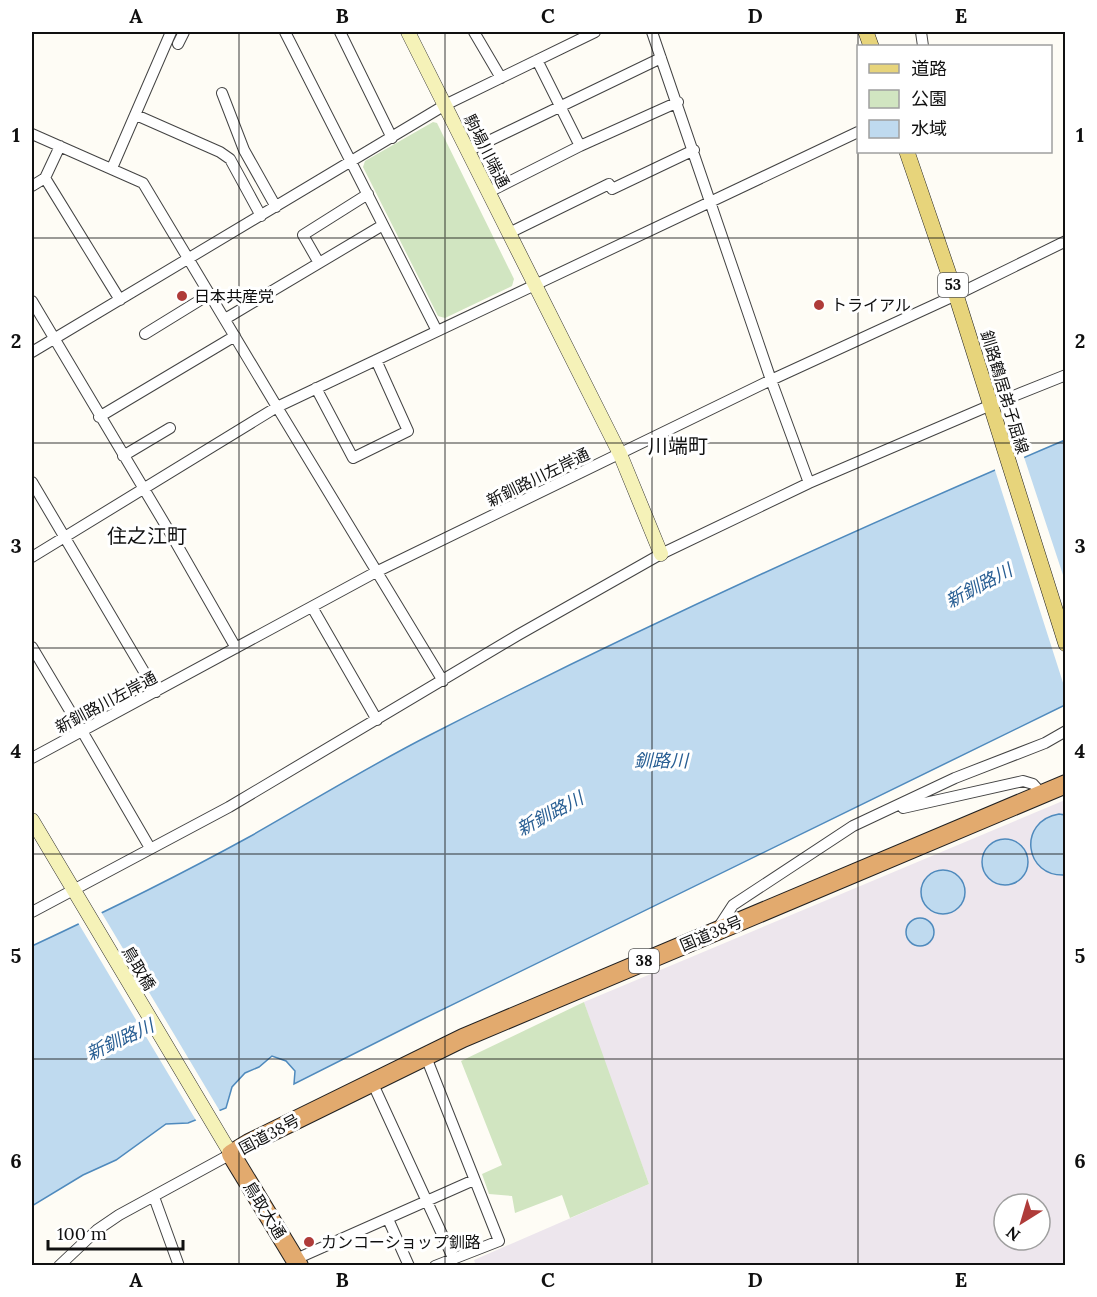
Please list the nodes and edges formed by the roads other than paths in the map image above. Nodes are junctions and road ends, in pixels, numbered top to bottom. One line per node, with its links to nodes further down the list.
1 (171, 32): 17 (street)
2 (184, 32): 9 (street)
3 (285, 32): 28 (street)
4 (340, 32): 20 (street)
5 (474, 32): 12 (street)
6 (595, 32): 11 (street)
7 (652, 32): 10 (street)
8 (412, 33): 15 (street, 駒場川端通)
9 (178, 44)
10 (662, 58): 14 (street); 16 (street)
11 (537, 60): 12 (street); 16 (street)
12 (501, 78): 15 (street)
13 (222, 93): 23 (street)
14 (678, 102): 22 (street); 24 (street)
15 (445, 105): 20 (street); 25 (street, 駒場川端通)
16 (560, 106): 22 (street); 25 (street)
17 (136, 115): 27 (street); 29 (street)
18 (857, 132): 34 (street)
19 (32, 134): 21 (street)
20 (392, 138): 28 (street)
21 (60, 146): 29 (street); 30 (street)
22 (580, 146): 32 (street)
23 (244, 150): 27 (street); 35 (street)
24 (694, 150): 34 (street); 38 (street)
25 (468, 151): 32 (street, 駒場川端通)
26 (907, 153): 45 (main road, 釧路鶴居弟子屈線 / 53)
27 (230, 159): 36 (street)
28 (352, 162): 33 (street); 35 (street)
29 (111, 168): 41 (street)
30 (45, 178): 31 (street); 46 (street)
31 (32, 186)
32 (489, 192): 38 (street, 駒場川端通)
33 (368, 194): 37 (street); 42 (street)
34 (711, 202): 43 (street); 56 (street)
35 (276, 207): 36 (street)
36 (261, 216): 41 (street)
37 (383, 225): 42 (street); 49 (street)
38 (509, 232): 43 (street, 駒場川端通)
39 (1065, 241): 40 (street, 新釧路川左岸通)
40 (1060, 248): 45 (street, 新釧路川左岸通)
41 (189, 259): 44 (street); 46 (street)
42 (319, 263): 48 (street)
43 (535, 286): 49 (street); 62 (street, 駒場川端通)
44 (210, 294): 48 (street); 50 (street)
45 (956, 295): 56 (street, 新釧路川左岸通); 58 (main road, 釧路鶴居弟子屈線 / 53)
46 (120, 300): 52 (street)
47 (32, 301): 52 (street)
48 (225, 319): 51 (street)
49 (437, 332): 54 (street)
50 (145, 333)
51 (235, 336): 59 (street); 60 (street)
52 (54, 339): 53 (street); 60 (street)
53 (32, 352)
54 (376, 360): 57 (street); 57 (street)
55 (1065, 375): 58 (street)
56 (771, 380): 62 (street, 新釧路川左岸通); 65 (street)
57 (316, 388): 59 (street)
58 (991, 405): 65 (street); 72 (main road, 釧路鶴居弟子屈線 / 53)
59 (277, 407): 66 (street); 70 (street)
60 (99, 417): 63 (street)
61 (170, 428): 63 (street)
62 (620, 454): 68 (street, 駒場川端通); 70 (street, 新釧路川左岸通)
63 (123, 456): 66 (street)
64 (32, 482): 67 (street)
65 (808, 483): 68 (street)
66 (143, 489): 67 (street); 74 (street)
67 (64, 537): 69 (street); 76 (street)
68 (661, 554): 75 (street)
69 (32, 557)
70 (376, 572): 71 (street, 新釧路川左岸通); 75 (street)
71 (312, 608): 74 (street, 新釧路川左岸通); 77 (street)
72 (1065, 644)
73 (32, 647): 78 (street)
74 (236, 648): 76 (street, 新釧路川左岸通)
75 (443, 681): 77 (street)
76 (156, 692): 78 (street, 新釧路川左岸通)
77 (377, 720): 85 (street)
78 (82, 731): 80 (street, 新釧路川左岸通); 85 (street)
79 (1065, 731): 83 (street)
80 (32, 758)
81 (1065, 784): 82 (highway, 国道38号 / 38)
82 (1042, 794): 83 (street); 88 (highway, 国道38号 / 38)
83 (885, 811): 88 (street)
84 (32, 820): 86 (street, 鳥取橋)
85 (150, 848): 86 (street)
86 (74, 889): 87 (street); 91 (street, 鳥取橋)
87 (32, 912)
88 (717, 930): 89 (highway, 国道38号 / 38)
89 (426, 1057): 90 (highway, 国道38号 / 38); 92 (street)
90 (372, 1082): 91 (highway, 国道38号 / 38); 94 (street)
91 (227, 1147): 93 (street); 97 (highway, 鳥取大通)
92 (474, 1180): 94 (street); 96 (street)
93 (154, 1197): 98 (street); 99 (street)
94 (426, 1202): 95 (street); 96 (street)
95 (388, 1219): 97 (street); 100 (street)
96 (453, 1258): 101 (street)
97 (298, 1262)
98 (59, 1266)
99 (179, 1266)
100 (409, 1266)
101 (435, 1266)

